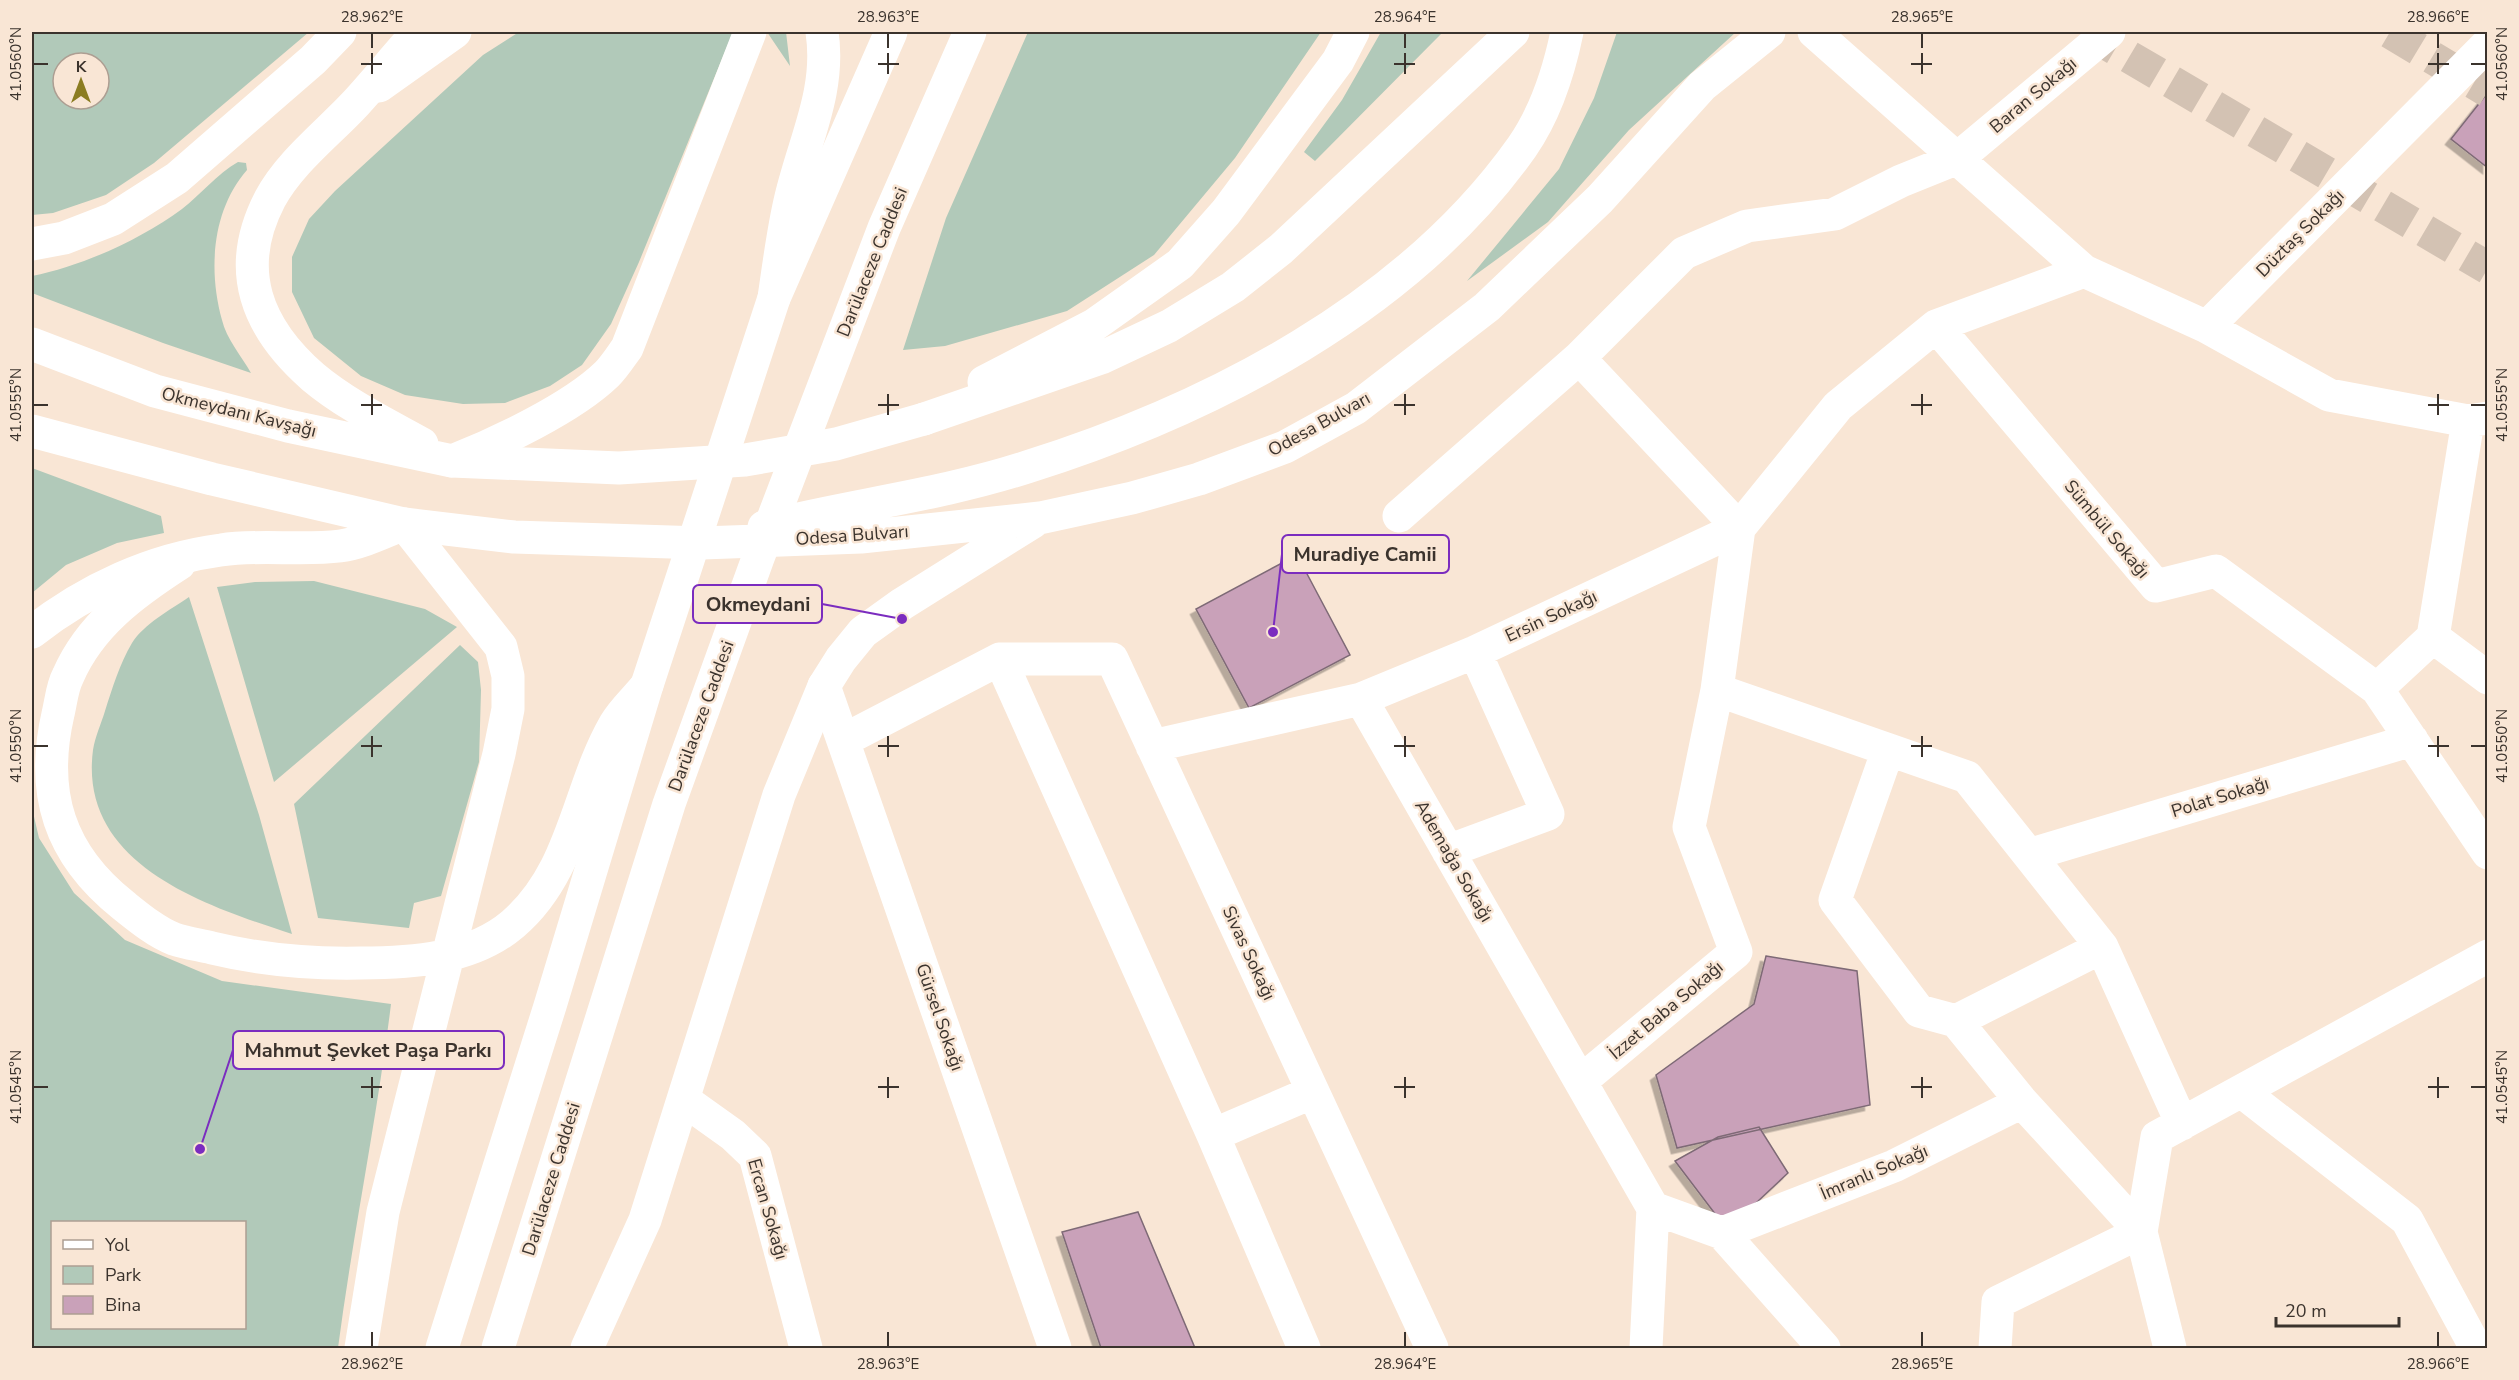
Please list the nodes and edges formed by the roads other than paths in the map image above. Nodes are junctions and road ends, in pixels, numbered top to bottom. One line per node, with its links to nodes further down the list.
1 (340, 32): 17 (main road)
2 (418, 32): 15 (main road)
3 (454, 32): 15 (main road)
4 (750, 32): 27 (main road)
5 (822, 32): 19 (main road)
6 (891, 32): 19 (main road)
7 (970, 32): 66 (main road, Darülaceze Caddesi)
8 (1353, 32): 24 (main road)
9 (1513, 32): 24 (main road)
10 (1567, 32): 32 (main road)
11 (1769, 32): 29 (main road, Odesa Bulvarı)
12 (1814, 32): 16 (main road)
13 (2109, 32): 16 (main road, Baran Sokağı)
14 (2487, 44): 21 (main road, Düztaş Sokağı)
15 (356, 103): 27 (main road)
16 (1958, 159): 18 (main road); 23 (main road, Baran Sokağı)
17 (32, 244)
18 (2084, 271): 20 (main road); 21 (main road)
19 (774, 298): 39 (main road)
20 (1936, 326): 31 (main road); 41 (main road, Sümbül Sokağı)
21 (2207, 327): 25 (main road)
22 (32, 345): 27 (main road, Okmeydanı Kavşağı)
23 (1579, 358): 28 (main road, Baran Sokağı); 31 (main road)
24 (924, 419): 27 (main road, Okmeydanı Kavşağı)
25 (2478, 419): 35 (main road)
26 (32, 431): 30 (main road)
27 (452, 461)
28 (1399, 516)
29 (1040, 518): 32 (main road, Odesa Bulvarı); 40 (main road)
30 (404, 524): 32 (main road); 33 (main road); 65 (main road)
31 (1739, 528): 36 (main road, Ersin Sokağı); 42 (main road)
32 (702, 543)
33 (188, 558): 34 (main road); 39 (main road)
34 (32, 632)
35 (2433, 637): 38 (main road); 41 (main road)
36 (1475, 652): 43 (main road, Ersin Sokağı); 48 (main road)
37 (1000, 660): 44 (main road); 46 (main road, Sivas Sokağı); 60 (main road)
38 (2487, 678)
39 (647, 686): 64 (main road)
40 (824, 686): 44 (main road, Gürsel Sokağı); 57 (main road)
41 (2377, 689): 45 (main road)
42 (1717, 690): 47 (main road); 54 (main road, İzzet Baba Sokağı)
43 (1361, 699): 46 (main road); 48 (main road, Ademağa Sokağı)
44 (844, 740): 69 (main road, Gürsel Sokağı)
45 (2412, 740): 49 (main road); 50 (main road, Polat Sokağı)
46 (1152, 746): 56 (main road, Sivas Sokağı)
47 (1888, 750): 50 (main road); 53 (main road)
48 (1448, 851): 54 (main road, Ademağa Sokağı)
49 (2487, 853)
50 (2029, 855): 51 (main road)
51 (2102, 947): 53 (main road); 59 (main road)
52 (2487, 956): 55 (main road)
53 (1956, 1021): 58 (main road)
54 (1581, 1081): 61 (main road, Ademağa Sokağı)
55 (2241, 1091): 59 (main road); 76 (main road)
56 (1313, 1092): 60 (main road); 71 (main road, Sivas Sokağı)
57 (684, 1100): 67 (main road); 68 (main road, Ercan Sokağı)
58 (2022, 1102): 62 (main road); 63 (main road, İmranlı Sokağı)
59 (2182, 1124): 62 (main road)
60 (1213, 1135): 70 (main road)
61 (1653, 1208): 63 (main road); 72 (main road)
62 (2141, 1232): 74 (main road); 75 (main road)
63 (1722, 1233): 73 (main road)
64 (444, 1340)
65 (361, 1348)
66 (498, 1348)
67 (587, 1348)
68 (806, 1348)
69 (1055, 1348)
70 (1304, 1348)
71 (1432, 1348)
72 (1646, 1348)
73 (1824, 1348)
74 (1995, 1348)
75 (2169, 1348)
76 (2476, 1348)

